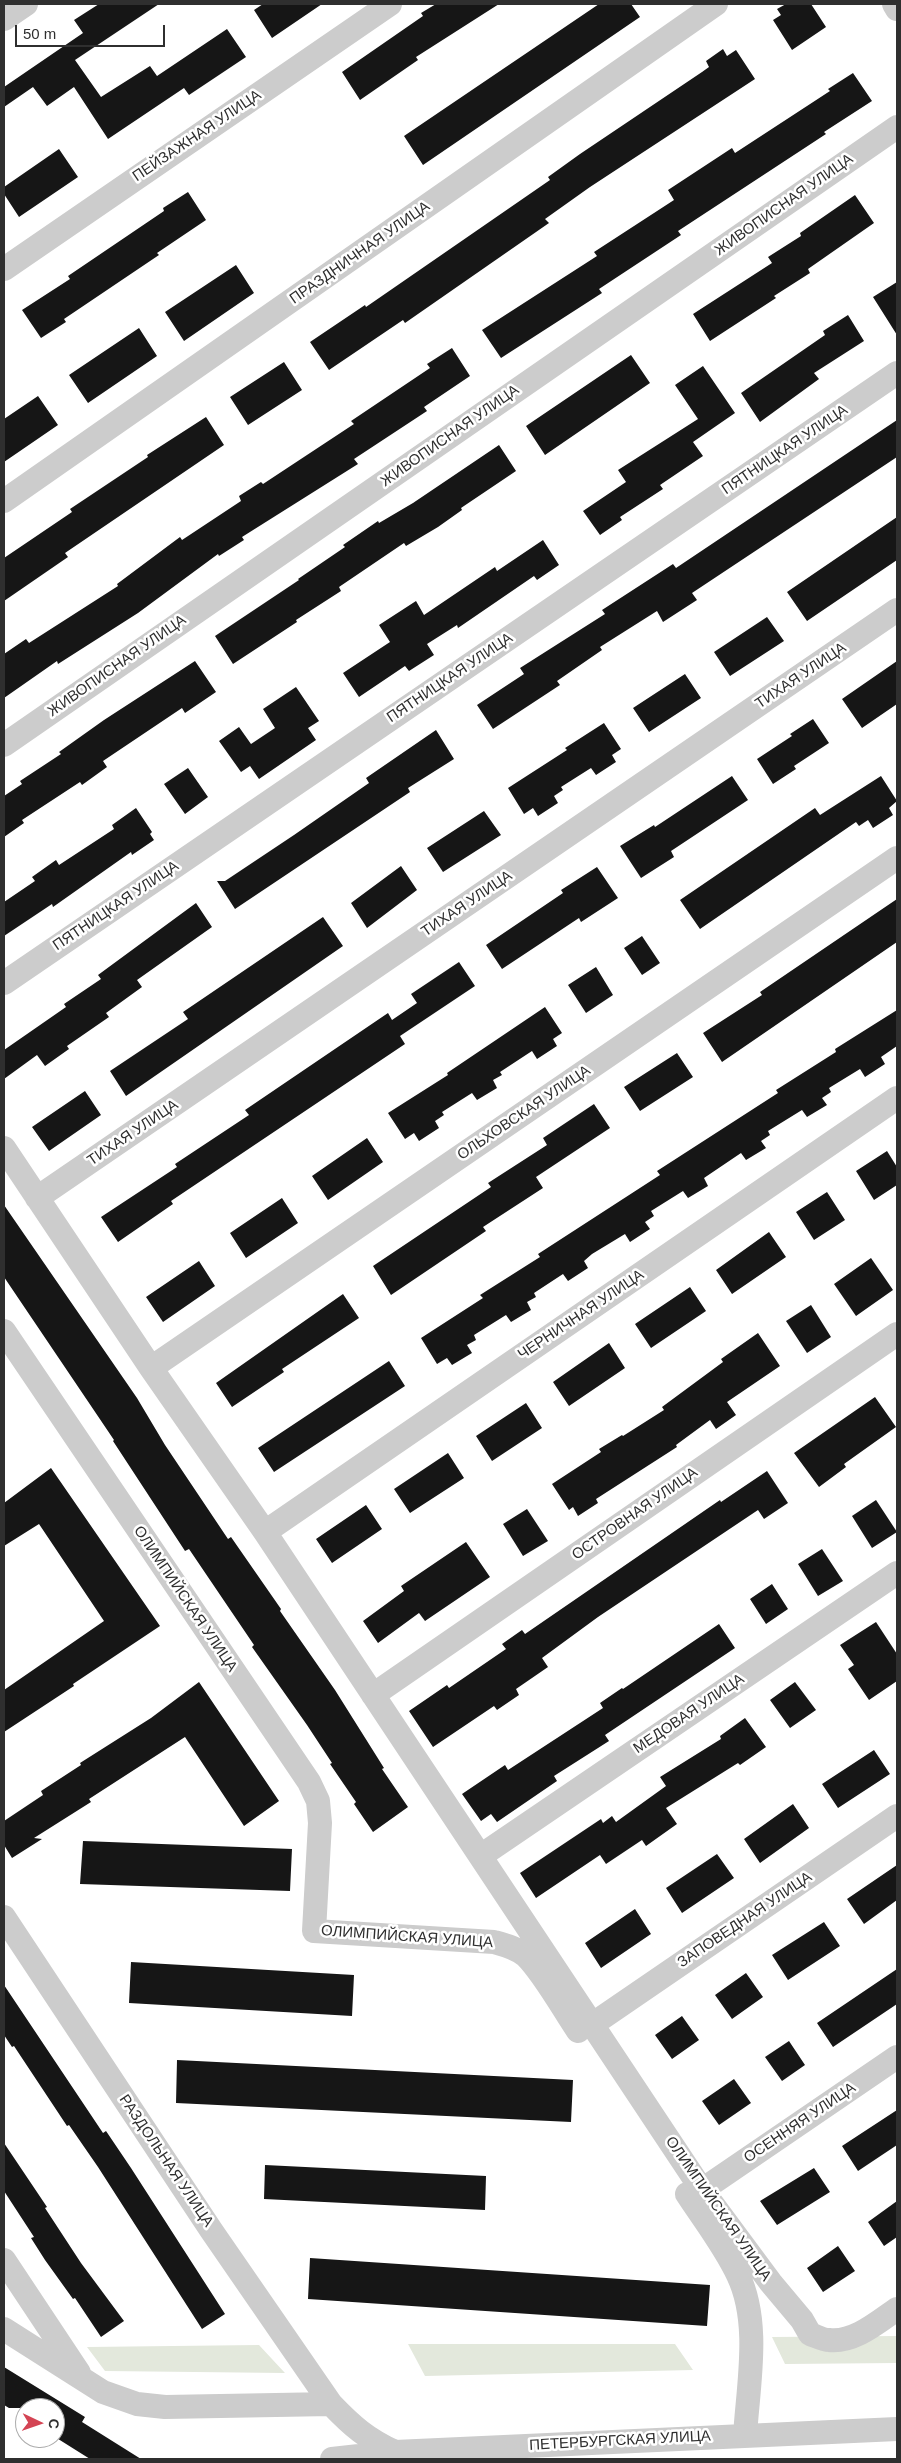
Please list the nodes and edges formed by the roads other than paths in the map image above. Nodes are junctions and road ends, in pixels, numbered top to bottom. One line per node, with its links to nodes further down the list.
1 (26, 4): 6 (street)
2 (390, 4): 8 (street, ПЕЙЗАЖНАЯ УЛИЦА)
3 (716, 4): 10 (street, ПРАЗДНИЧНАЯ УЛИЦА)
4 (894, 4): 5 (street)
5 (897, 9)
6 (4, 19)
7 (897, 127): 12 (street, ЖИВОПИСНАЯ УЛИЦА)
8 (4, 269)
9 (897, 373): 14 (street, ПЯТНИЦКАЯ УЛИЦА)
10 (4, 501)
11 (897, 610): 17 (street, ТИХАЯ УЛИЦА)
12 (4, 745)
13 (897, 858): 20 (street, ОЛЬХОВСКАЯ УЛИЦА)
14 (4, 983)
15 (897, 1098): 21 (street, ЧЕРНИЧНАЯ УЛИЦА)
16 (4, 1148): 17 (street, ОЛИМПИЙСКАЯ УЛИЦА)
17 (37, 1198): 20 (street, ОЛИМПИЙСКАЯ УЛИЦА)
18 (4, 1331): 36 (street, ОЛИМПИЙСКАЯ УЛИЦА)
19 (897, 1334): 23 (street, ОСТРОВНАЯ УЛИЦА)
20 (151, 1368): 21 (street, ОЛИМПИЙСКАЯ УЛИЦА)
21 (265, 1532): 23 (street, ОЛИМПИЙСКАЯ УЛИЦА)
22 (897, 1573): 25 (street, МЕДОВАЯ УЛИЦА)
23 (373, 1695): 25 (street, ОЛИМПИЙСКАЯ УЛИЦА)
24 (897, 1816): 27 (street, ЗАПОВЕДНАЯ УЛИЦА)
25 (482, 1856): 27 (street, ОЛИМПИЙСКАЯ УЛИЦА)
26 (4, 1917): 34 (street, РАЗДОЛЬНАЯ УЛИЦА)
27 (593, 2024): 29 (street, ОЛИМПИЙСКАЯ УЛИЦА)
28 (897, 2057): 29 (street, ОСЕННЯЯ УЛИЦА)
29 (702, 2190): 31 (street, ОЛИМПИЙСКАЯ УЛИЦА)
30 (4, 2260): 33 (street)
31 (897, 2309)
32 (4, 2329): 33 (street)
33 (84, 2381): 34 (street)
34 (330, 2404): 37 (street, ПЕТЕРБУРГСКАЯ УЛИЦА)
35 (897, 2429): 36 (street, ПЕТЕРБУРГСКАЯ УЛИЦА)
36 (746, 2436): 37 (street, ПЕТЕРБУРГСКАЯ УЛИЦА)
37 (395, 2452): 38 (street)
38 (332, 2459)

